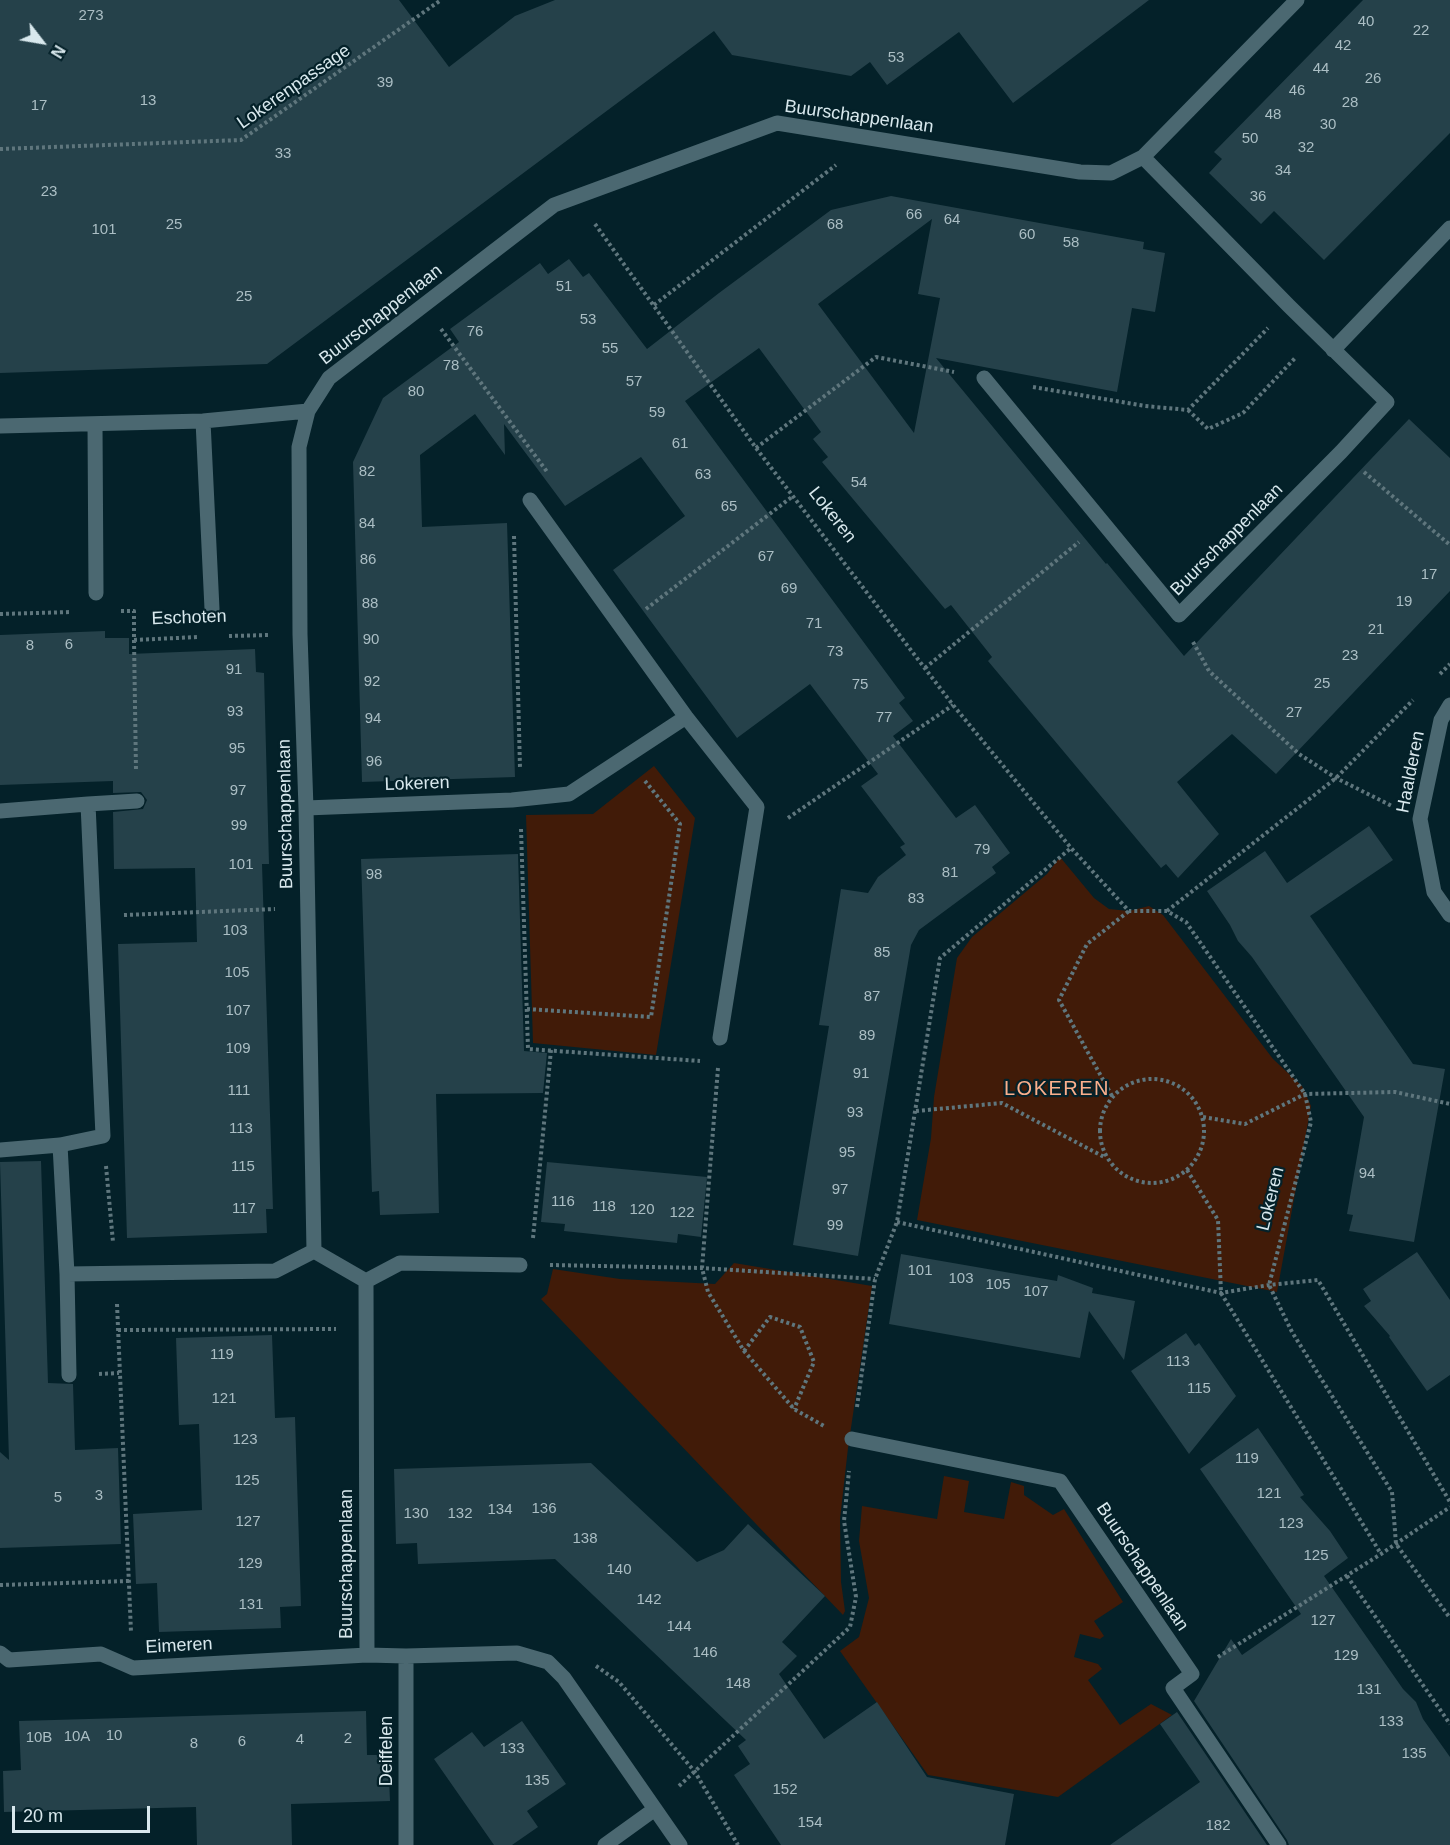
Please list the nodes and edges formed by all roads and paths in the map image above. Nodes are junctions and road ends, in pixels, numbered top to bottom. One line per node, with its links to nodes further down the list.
1 (441, 0): 4 (path, Lokerenpassage)
2 (1297, 0): 5 (street, Buurschappenlaan)
3 (871, 138): 5 (street, Buurschappenlaan); 6 (street, Buurschappenlaan); 9 (path)
4 (0, 149)
5 (1143, 157): 10 (street, Buurschappenlaan)
6 (576, 197): 8 (street, Buurschappenlaan); 9 (path, Lokeren)
7 (1450, 228): 11 (street)
8 (424, 306): 14 (street, Buurschappenlaan); 20 (path)
9 (654, 306): 19 (path, Lokeren)
10 (1318, 335): 11 (street, Buurschappenlaan); 13 (path)
11 (1333, 350): 18 (street, Buurschappenlaan)
12 (984, 378): 21 (street, Buurschappenlaan)
13 (1188, 410)
14 (308, 411): 15 (street); 30 (street, Buurschappenlaan)
15 (203, 421): 16 (street); 24 (street, Eschoten)
16 (94, 424): 17 (street); 23 (street)
17 (0, 426)
18 (1341, 452): 22 (path); 28 (street, Buurschappenlaan)
19 (793, 496): 29 (path); 35 (path, Lokeren)
20 (530, 500): 29 (street); 43 (path)
21 (1103, 522): 28 (street, Buurschappenlaan); 35 (path)
22 (1450, 545)
23 (96, 592)
24 (212, 609)
25 (75, 611): 27 (path)
26 (116, 611): 33 (path, Eschoten)
27 (0, 614)
28 (1179, 615): 42 (path)
29 (622, 628): 40 (street)
30 (300, 634): 31 (path, Eschoten); 46 (street, Buurschappenlaan)
31 (226, 636)
32 (204, 637): 33 (path, Eschoten)
33 (134, 640): 44 (path)
34 (1450, 664): 36 (path)
35 (925, 668): 38 (path, Lokeren)
36 (1434, 680)
37 (1417, 696): 42 (path)
38 (953, 705): 49 (path); 50 (path, Lokeren)
39 (1450, 705): 48 (street, Haalderen)
40 (686, 717): 41 (street, Lokeren); 49 (street)
41 (626, 757): 43 (street, Lokeren); 56 (path)
42 (1336, 778): 48 (path); 52 (path)
43 (520, 799): 46 (street, Lokeren); 56 (path)
44 (137, 801): 45 (street)
45 (88, 804): 47 (street); 55 (street)
46 (306, 808): 51 (street, Buurschappenlaan)
47 (0, 811)
48 (1419, 819): 54 (street, Haalderen)
49 (751, 844): 57 (street)
50 (1071, 848): 53 (path, Lokeren); 63 (path)
51 (308, 907): 55 (path); 71 (street, Buurschappenlaan)
52 (1167, 910): 53 (path); 60 (path, Lokeren)
53 (1129, 911): 61 (path)
54 (1450, 915)
55 (93, 916): 65 (street)
56 (527, 1009): 58 (path)
57 (720, 1038): 59 (path)
58 (551, 1050): 59 (path); 72 (path)
59 (718, 1063): 73 (path)
60 (1305, 1094): 62 (path); 64 (path); 78 (path, Lokeren)
61 (1112, 1096): 64 (path); 68 (path)
62 (1450, 1104)
63 (916, 1111): 68 (path); 70 (path)
64 (1203, 1117): 69 (path)
65 (104, 1136): 66 (street); 74 (path)
66 (60, 1145): 67 (street); 75 (street)
67 (0, 1150)
68 (1107, 1159): 69 (path)
69 (1187, 1170): 79 (path)
70 (897, 1222): 76 (path); 79 (path)
71 (314, 1251): 74 (street); 77 (street)
72 (525, 1265): 73 (path); 77 (street)
73 (702, 1268): 76 (path); 82 (path)
74 (116, 1273): 75 (street); 81 (path)
75 (67, 1274): 83 (street)
76 (876, 1279): 85 (path)
77 (366, 1281): 80 (street, Buurschappenlaan)
78 (1269, 1285): 79 (path); 86 (path); 88 (path)
79 (1221, 1293): 89 (path)
80 (367, 1329): 81 (path); 95 (street, Buurschappenlaan)
81 (118, 1330): 91 (path)
82 (744, 1351): 84 (path); 84 (path)
83 (69, 1375)
84 (794, 1410): 85 (path)
85 (852, 1439): 99 (street, Buurschappenlaan); 101 (path)
86 (1450, 1502)
87 (1450, 1507): 88 (path)
88 (1396, 1544): 89 (path); 93 (path)
89 (1381, 1554): 90 (path)
90 (1347, 1576): 99 (path); 100 (path)
91 (129, 1581): 92 (path); 98 (path)
92 (0, 1585)
93 (1450, 1618)
94 (0, 1653): 98 (street, Eimeren)
95 (367, 1655): 96 (street, Buurschappenlaan); 98 (street, Eimeren)
96 (406, 1656): 102 (street, Buurschappenlaan); 103 (street, Deiffelen)
97 (592, 1663): 101 (path)
98 (132, 1668)
99 (1192, 1674): 107 (street)
100 (1450, 1724)
101 (695, 1772): 102 (path); 106 (path)
102 (655, 1809): 104 (street); 105 (street, Buurschappenlaan)
103 (406, 1845)
104 (605, 1845)
105 (680, 1845)
106 (738, 1845)
107 (1279, 1845)

